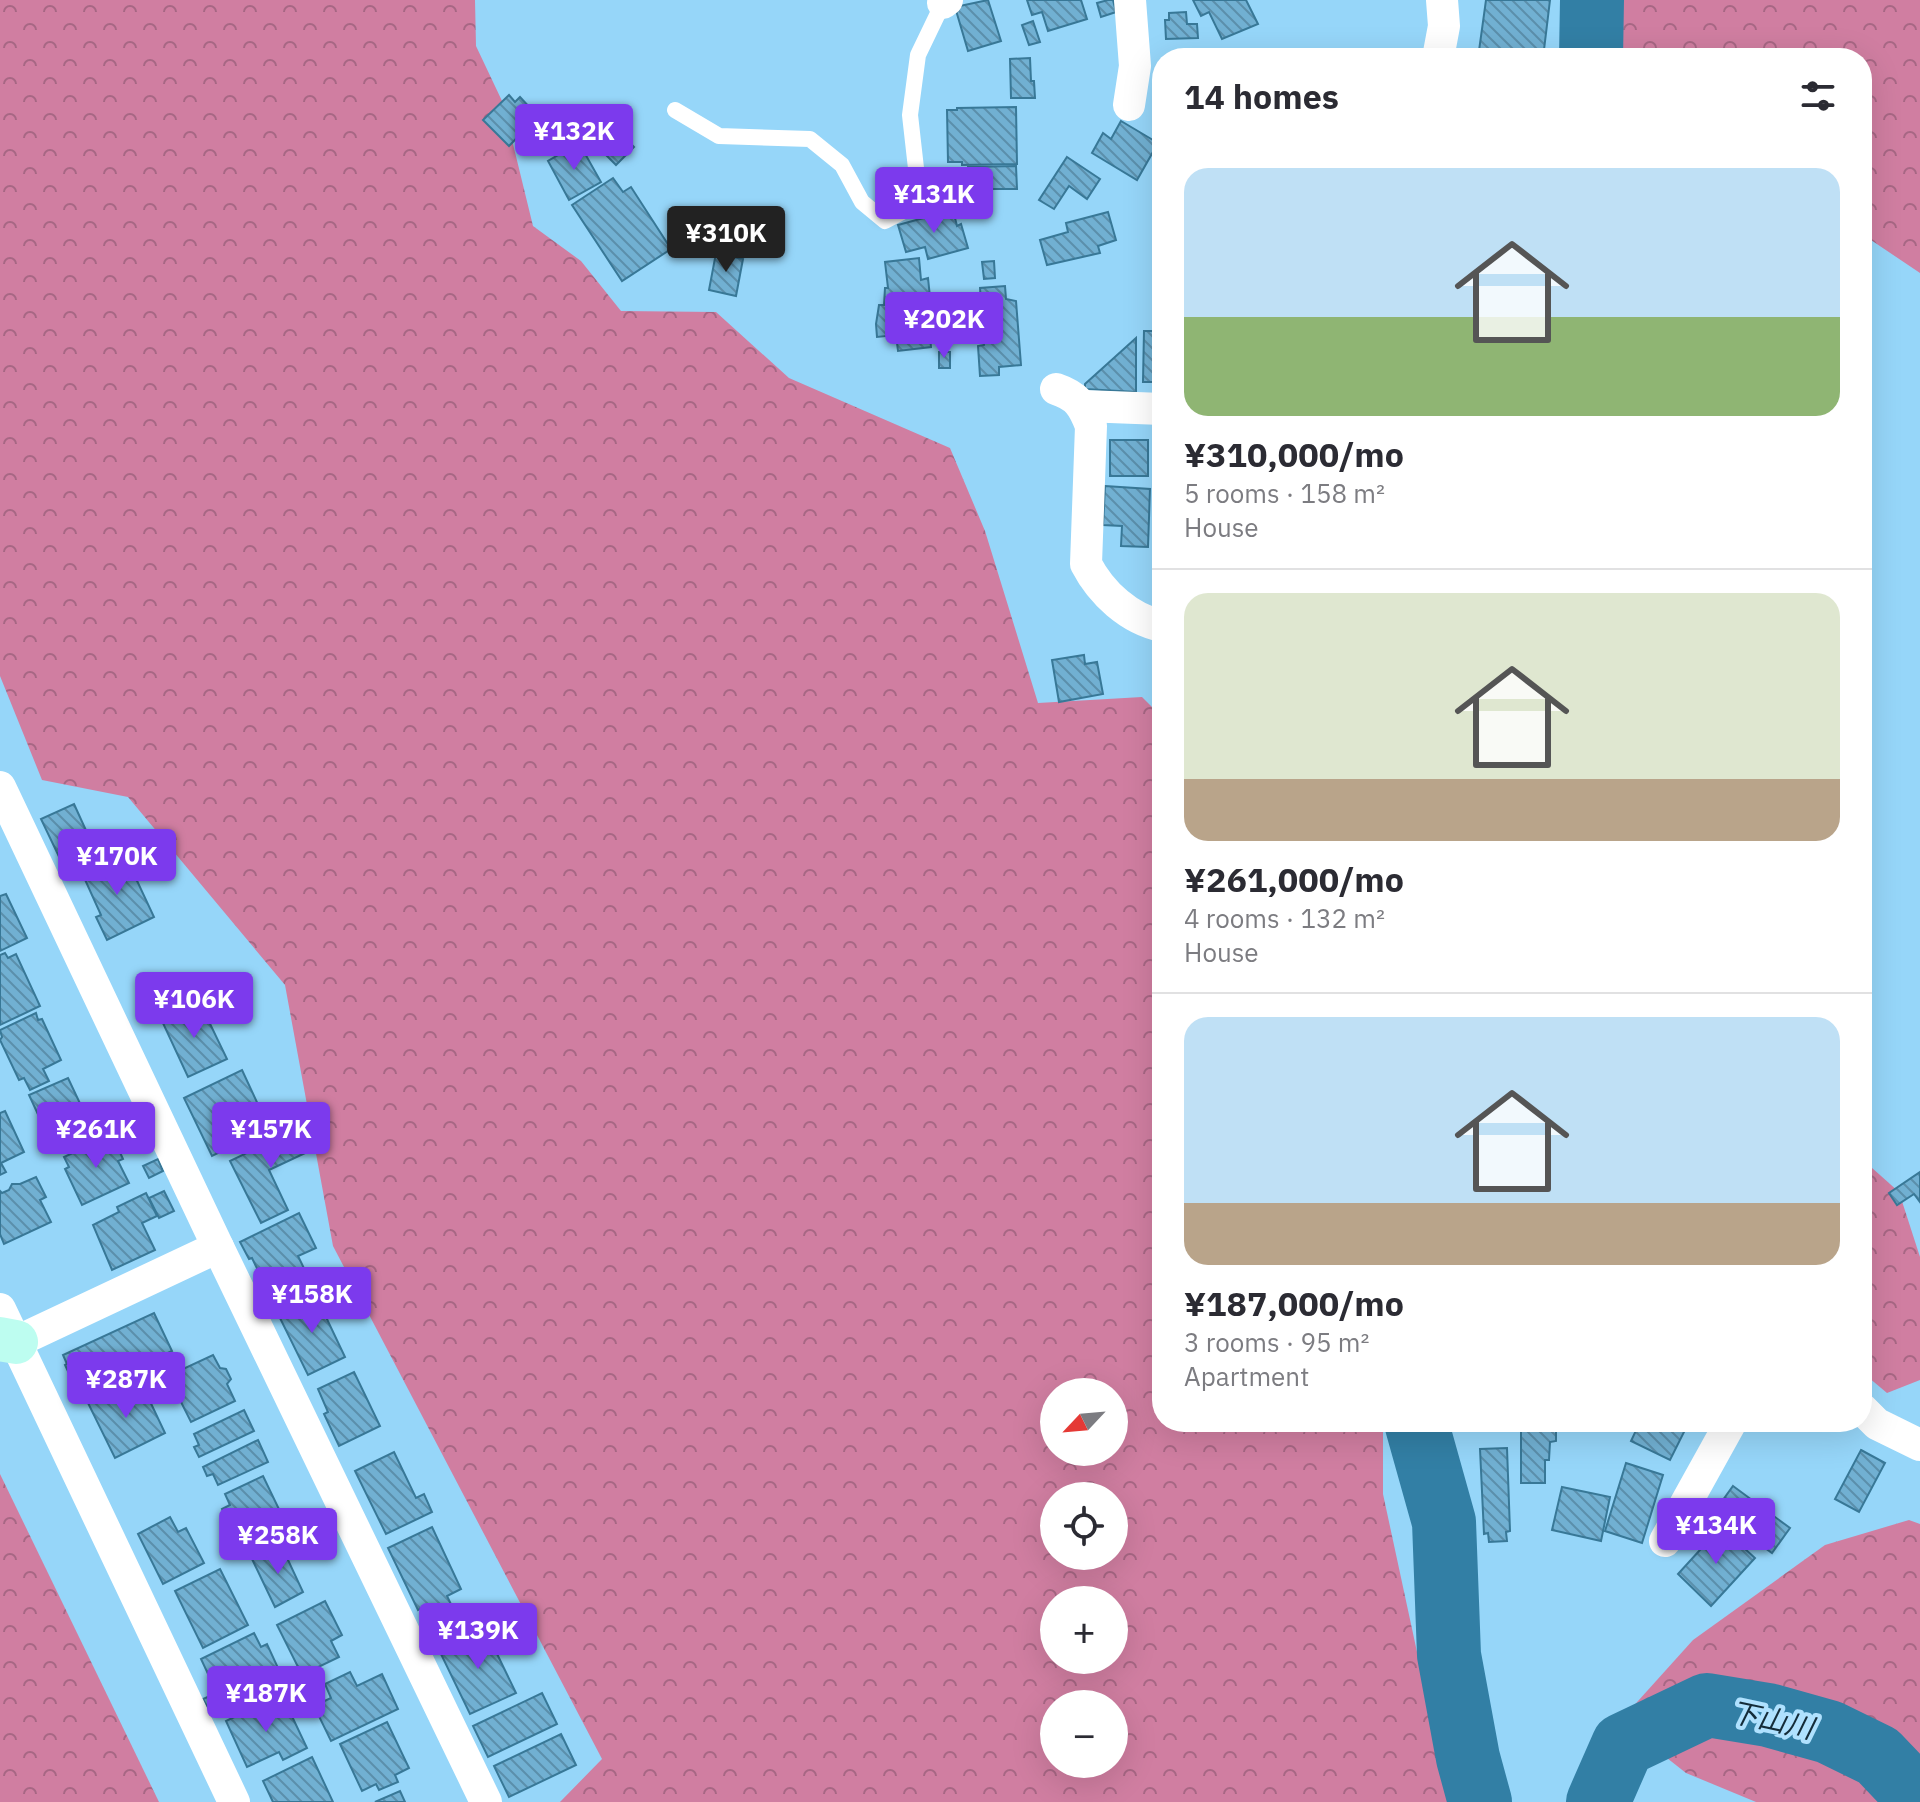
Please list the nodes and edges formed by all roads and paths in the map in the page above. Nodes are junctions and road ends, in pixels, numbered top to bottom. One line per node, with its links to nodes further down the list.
1 (1130, 0): 5 (street)
2 (1442, 0): 4 (street)
3 (945, 2): 6 (lane)
4 (1440, 48)
5 (1129, 105)
6 (675, 110)
7 (1056, 389): 8 (street)
8 (1084, 406): 9 (street); 10 (street)
9 (1152, 409)
10 (1152, 622)
11 (0, 787): 12 (street)
12 (218, 1247): 13 (street); 19 (street)
13 (5, 1330): 18 (street)
14 (1872, 1419): 16 (street)
15 (1725, 1432): 17 (street)
16 (1920, 1445)
17 (1665, 1541)
18 (234, 1802)
19 (486, 1802)

